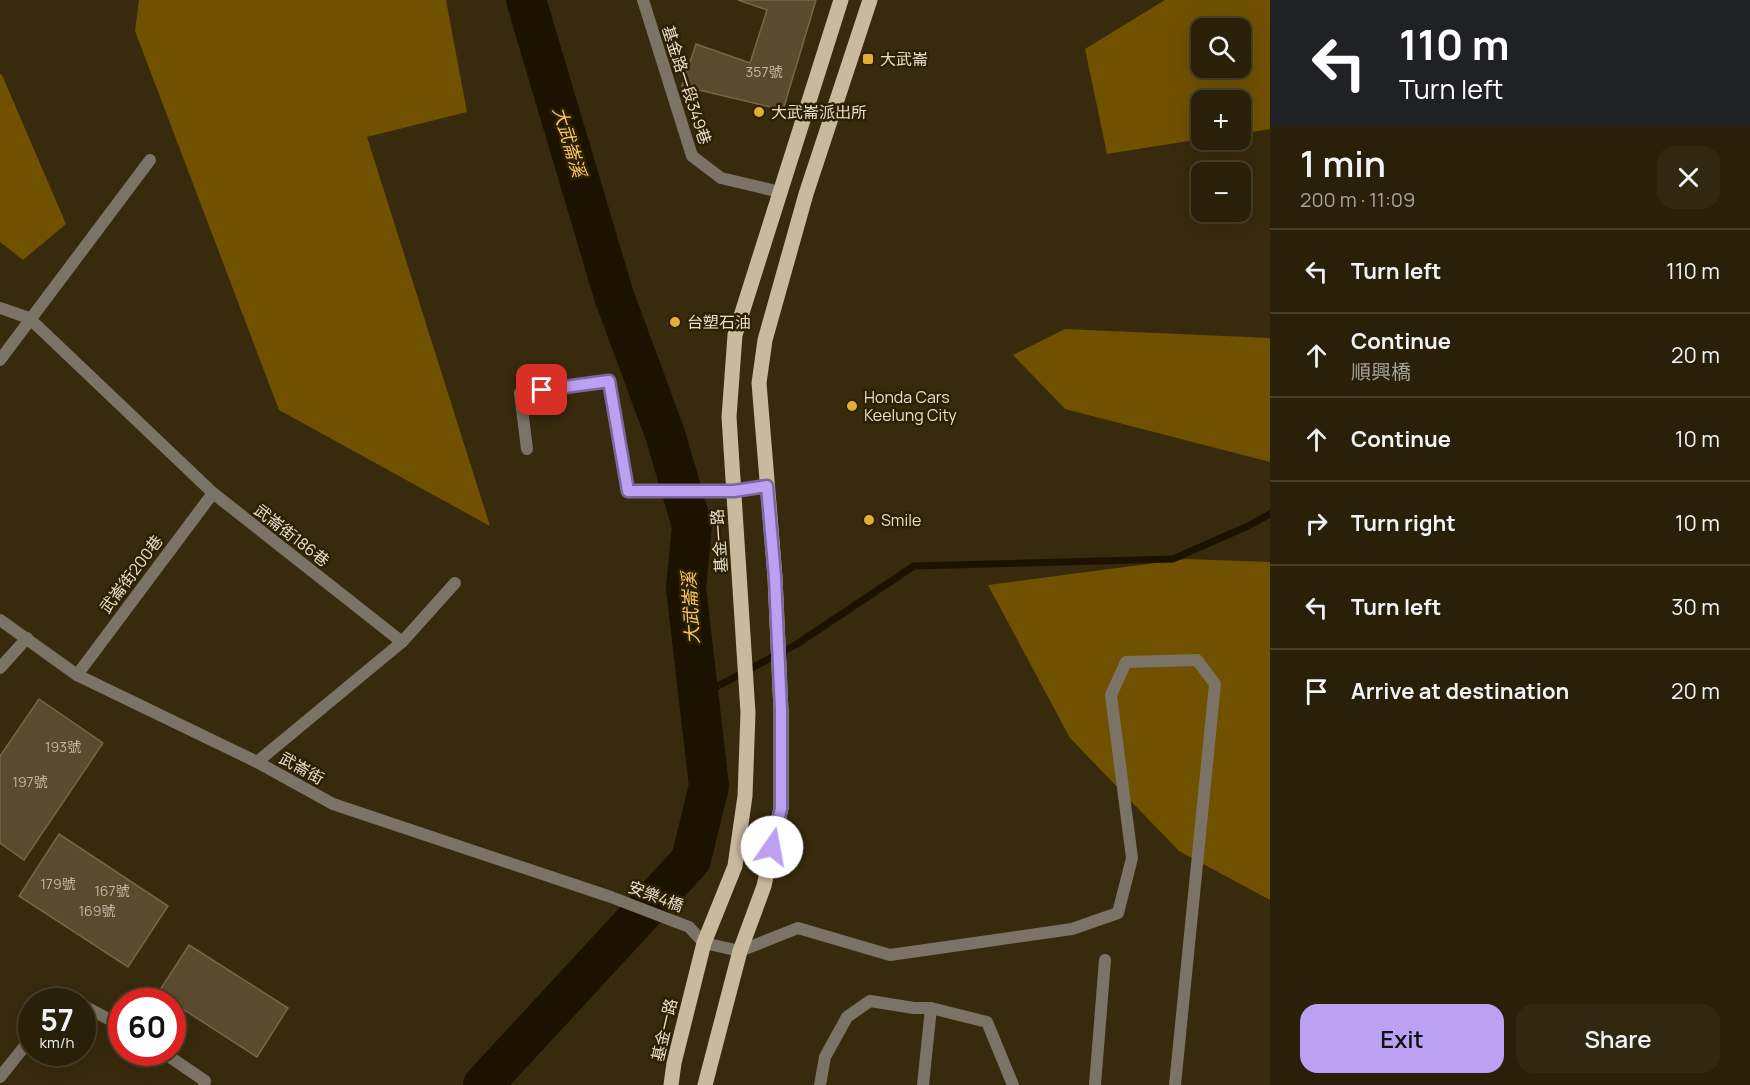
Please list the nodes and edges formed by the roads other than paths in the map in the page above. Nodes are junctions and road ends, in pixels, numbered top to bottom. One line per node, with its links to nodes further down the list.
1 (643, 0): 5 (street, 基金路一段349巷)
2 (841, 0): 5 (main road, 基金一路)
3 (870, 0): 10 (main road)
4 (150, 160): 7 (street)
5 (780, 192): 11 (main road, 基金一路)
6 (0, 308): 7 (street)
7 (29, 318): 8 (street); 12 (street, 武崙街186巷)
8 (0, 360)
9 (527, 450): 11 (street)
10 (767, 486): 11 (street); 22 (main road)
11 (734, 491): 21 (main road, 基金一路)
12 (213, 493): 16 (street, 武崙街186巷); 18 (street, 武崙街200巷)
13 (455, 583): 16 (street)
14 (0, 620): 15 (street, 武崙街)
15 (27, 638): 17 (street); 18 (street, 武崙街)
16 (402, 642): 19 (street)
17 (0, 668)
18 (77, 675): 19 (street, 武崙街)
19 (257, 762): 20 (street, 武崙街)
20 (611, 897): 21 (street, 安樂4橋)
21 (704, 943): 22 (street); 29 (main road, 基金一路)
22 (740, 951): 30 (main road); 35 (street)
23 (1104, 960): 34 (street)
24 (931, 1008): 31 (street); 32 (street); 33 (street)
25 (18, 1054): 27 (street)
26 (183, 1066): 28 (street)
27 (0, 1077)
28 (204, 1085)
29 (671, 1085)
30 (705, 1085)
31 (820, 1085)
32 (923, 1085)
33 (1013, 1085)
34 (1095, 1085)
35 (1175, 1085)

